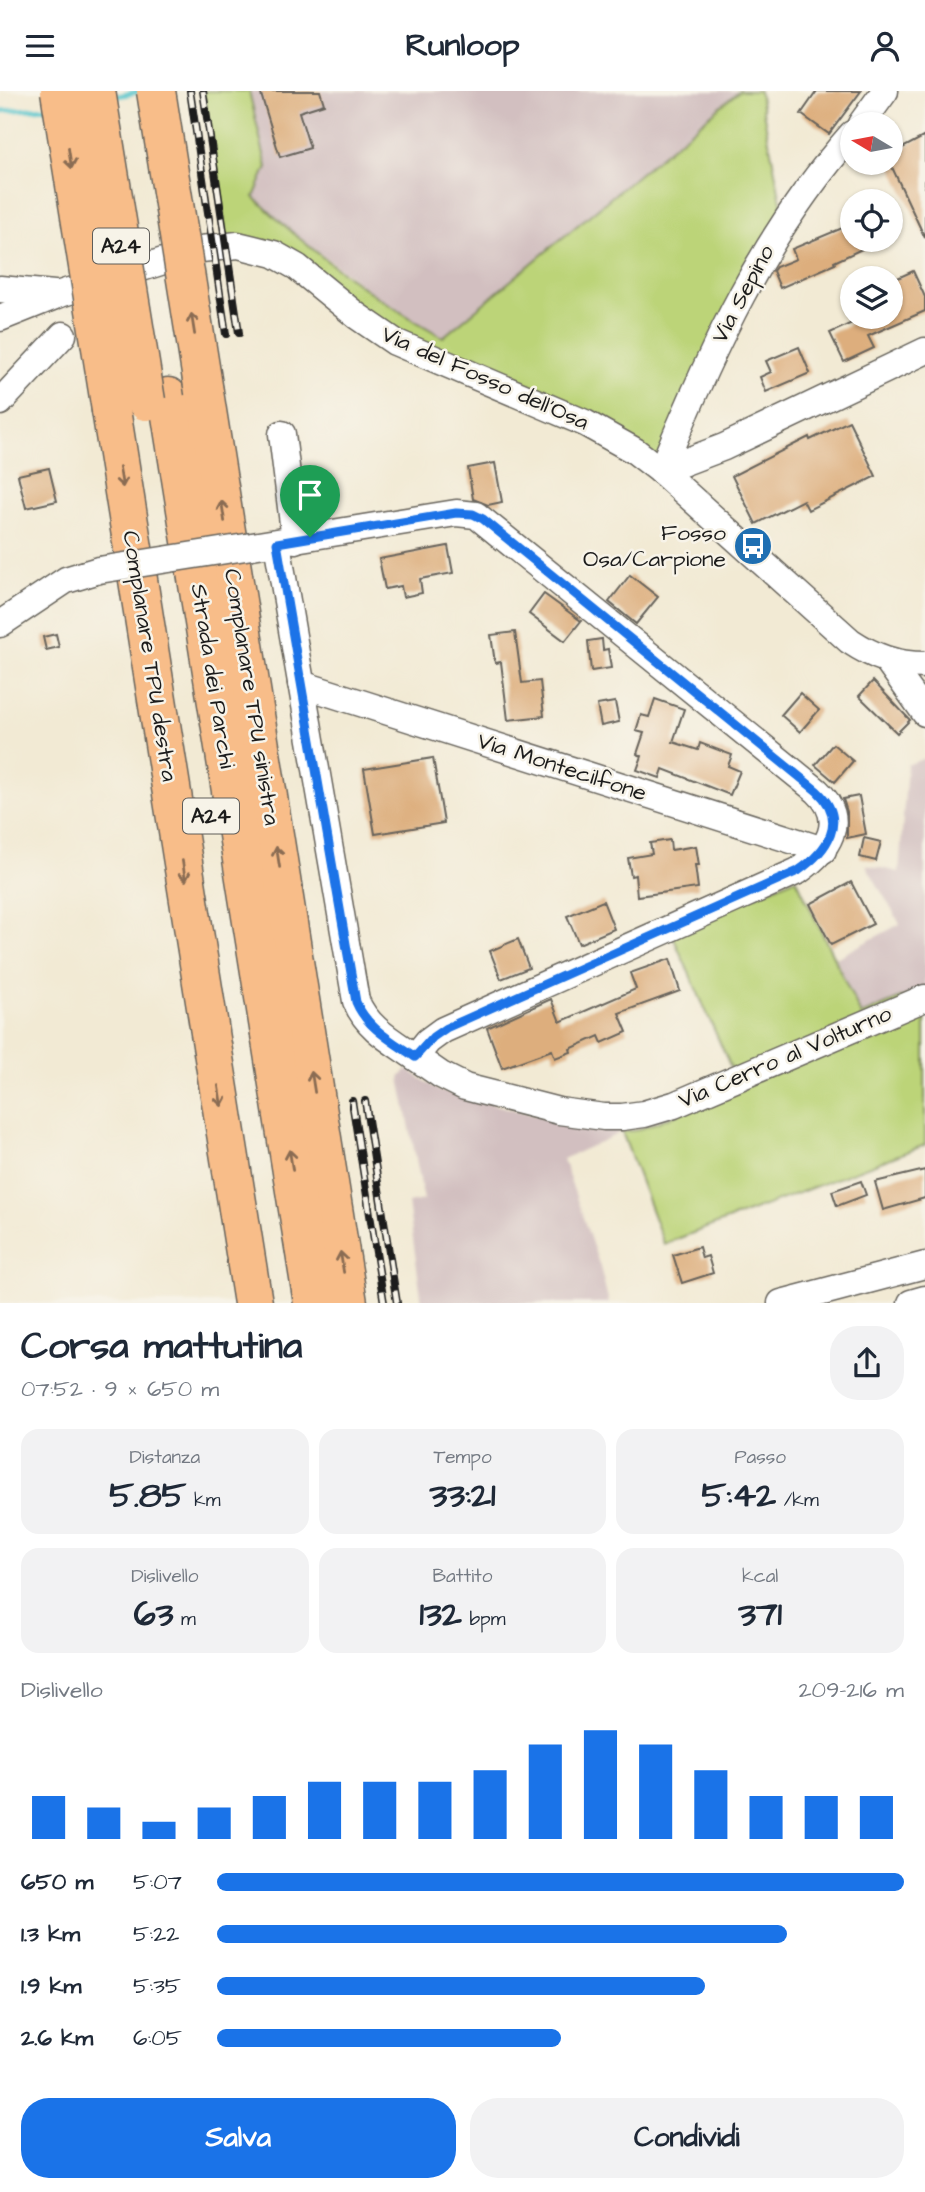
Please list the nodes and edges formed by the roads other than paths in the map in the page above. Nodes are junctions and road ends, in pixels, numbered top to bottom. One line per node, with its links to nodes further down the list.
1 (60, 91): 14 (highway, one-way to 14, bridge)
2 (96, 91): 14 (highway, Strada dei Parchi / A24, bridge)
3 (120, 91): 14 (highway, Strada dei Parchi / A24)
4 (156, 91): 14 (highway, Complanare TPU sinistra, one-way to 4, bridge)
5 (884, 91): 6 (street)
6 (869, 112)
7 (840, 149): 17 (street, Via Sepino)
8 (0, 268): 9 (street)
9 (8, 290): 10 (street)
10 (60, 294): 11 (street, Via del Fosso dell'Osa); 17 (street, Via del Fosso dell'Osa)
11 (1, 316)
12 (63, 335): 15 (street)
13 (925, 351): 17 (street)
14 (157, 400): 27 (highway, Strada dei Parchi / A24); 27 (highway, Complanare TPU sinistra, one-way to 14)
15 (0, 402)
16 (282, 434): 18 (street, Via Cerro al Volturno)
17 (661, 471): 20 (street, Via del Fosso dell'Osa)
18 (274, 543): 19 (street, bridge); 22 (street, Via Cerro al Volturno); 24 (street)
19 (0, 624)
20 (887, 660): 21 (street, Via del Fosso dell'Osa); 23 (street)
21 (925, 665)
22 (301, 684): 24 (street, Via Montecilfone); 26 (street, Via Cerro al Volturno)
23 (925, 713)
24 (823, 850): 26 (street)
25 (925, 998): 26 (street, Via Cerro al Volturno)
26 (415, 1057)
27 (289, 1229): 30 (highway); 31 (highway, Strada dei Parchi / A24); 32 (highway, Strada dei Parchi / A24); 33 (highway, Complanare TPU sinistra, one-way to 27)
28 (925, 1265): 34 (street)
29 (925, 1299): 35 (street)
30 (253, 1303)
31 (288, 1303)
32 (313, 1303)
33 (348, 1303)
34 (781, 1303)
35 (911, 1303)

